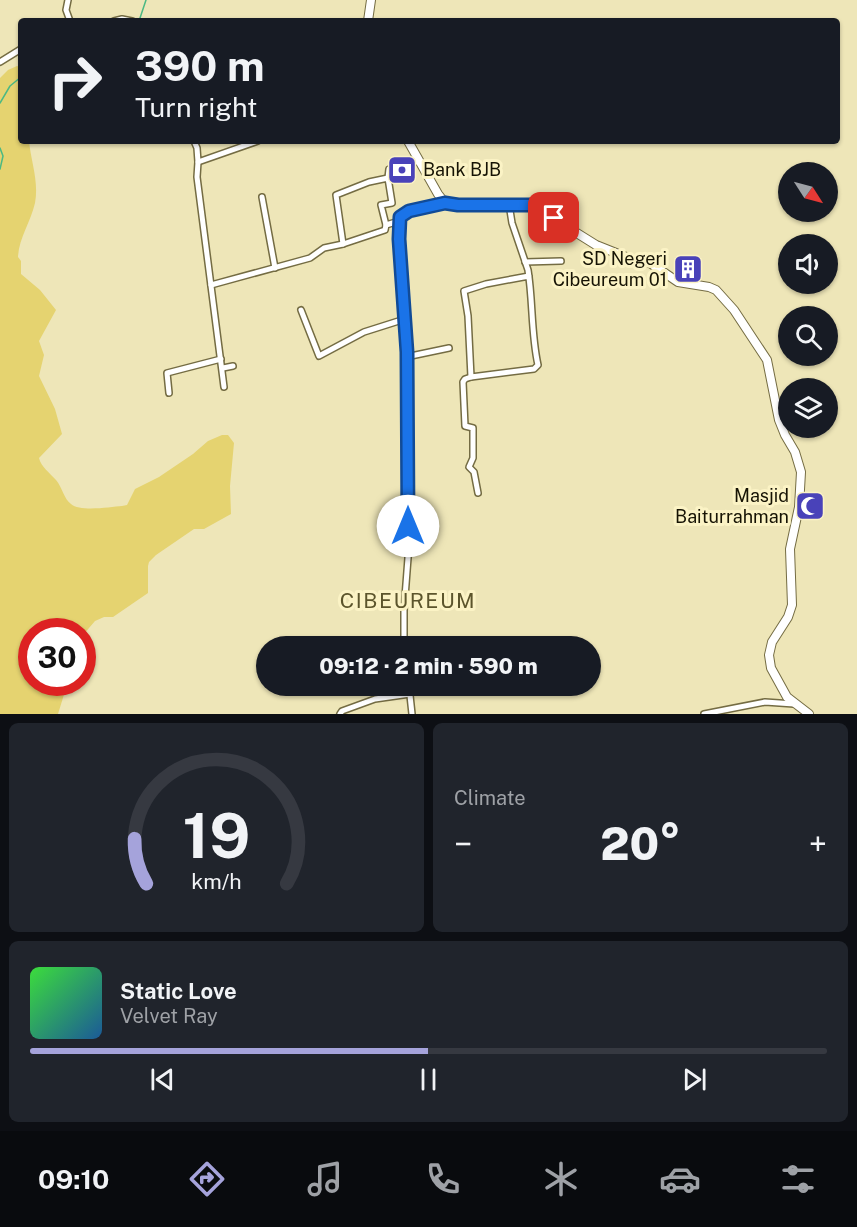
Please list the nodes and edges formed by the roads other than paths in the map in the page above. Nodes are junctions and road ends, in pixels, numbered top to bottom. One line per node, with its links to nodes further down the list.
1 (68, 0): 3 (street)
2 (371, 0): 4 (main road)
3 (69, 18)
4 (368, 18)
5 (18, 51): 6 (street)
6 (0, 62)
7 (195, 144): 11 (street)
8 (249, 144): 11 (street)
9 (410, 144): 10 (main road)
10 (419, 160): 12 (street); 15 (main road)
11 (198, 162): 25 (street)
12 (388, 178): 19 (street); 20 (street)
13 (262, 197): 23 (street)
14 (565, 199): 17 (street)
15 (445, 203): 16 (main road); 18 (street)
16 (509, 204): 17 (main road); 22 (street)
17 (540, 209): 40 (main road)
18 (399, 221): 19 (street); 27 (street)
19 (386, 225): 20 (street)
20 (344, 244): 23 (street)
21 (561, 261): 22 (street)
22 (525, 262): 24 (street)
23 (274, 268): 25 (street)
24 (529, 276): 33 (street); 33 (street)
25 (211, 285): 30 (street)
26 (301, 310): 27 (street)
27 (405, 319): 29 (street)
28 (449, 348): 29 (street)
29 (406, 357): 37 (street)
30 (221, 359): 32 (street); 35 (street)
31 (233, 366): 32 (street)
32 (223, 368): 34 (street)
33 (471, 377): 36 (street)
34 (224, 387)
35 (169, 393)
36 (478, 493)
37 (405, 636)
38 (396, 696): 41 (street)
39 (410, 696): 42 (street)
40 (794, 704): 43 (street); 44 (main road)
41 (340, 714)
42 (412, 714)
43 (704, 714)
44 (809, 714)

